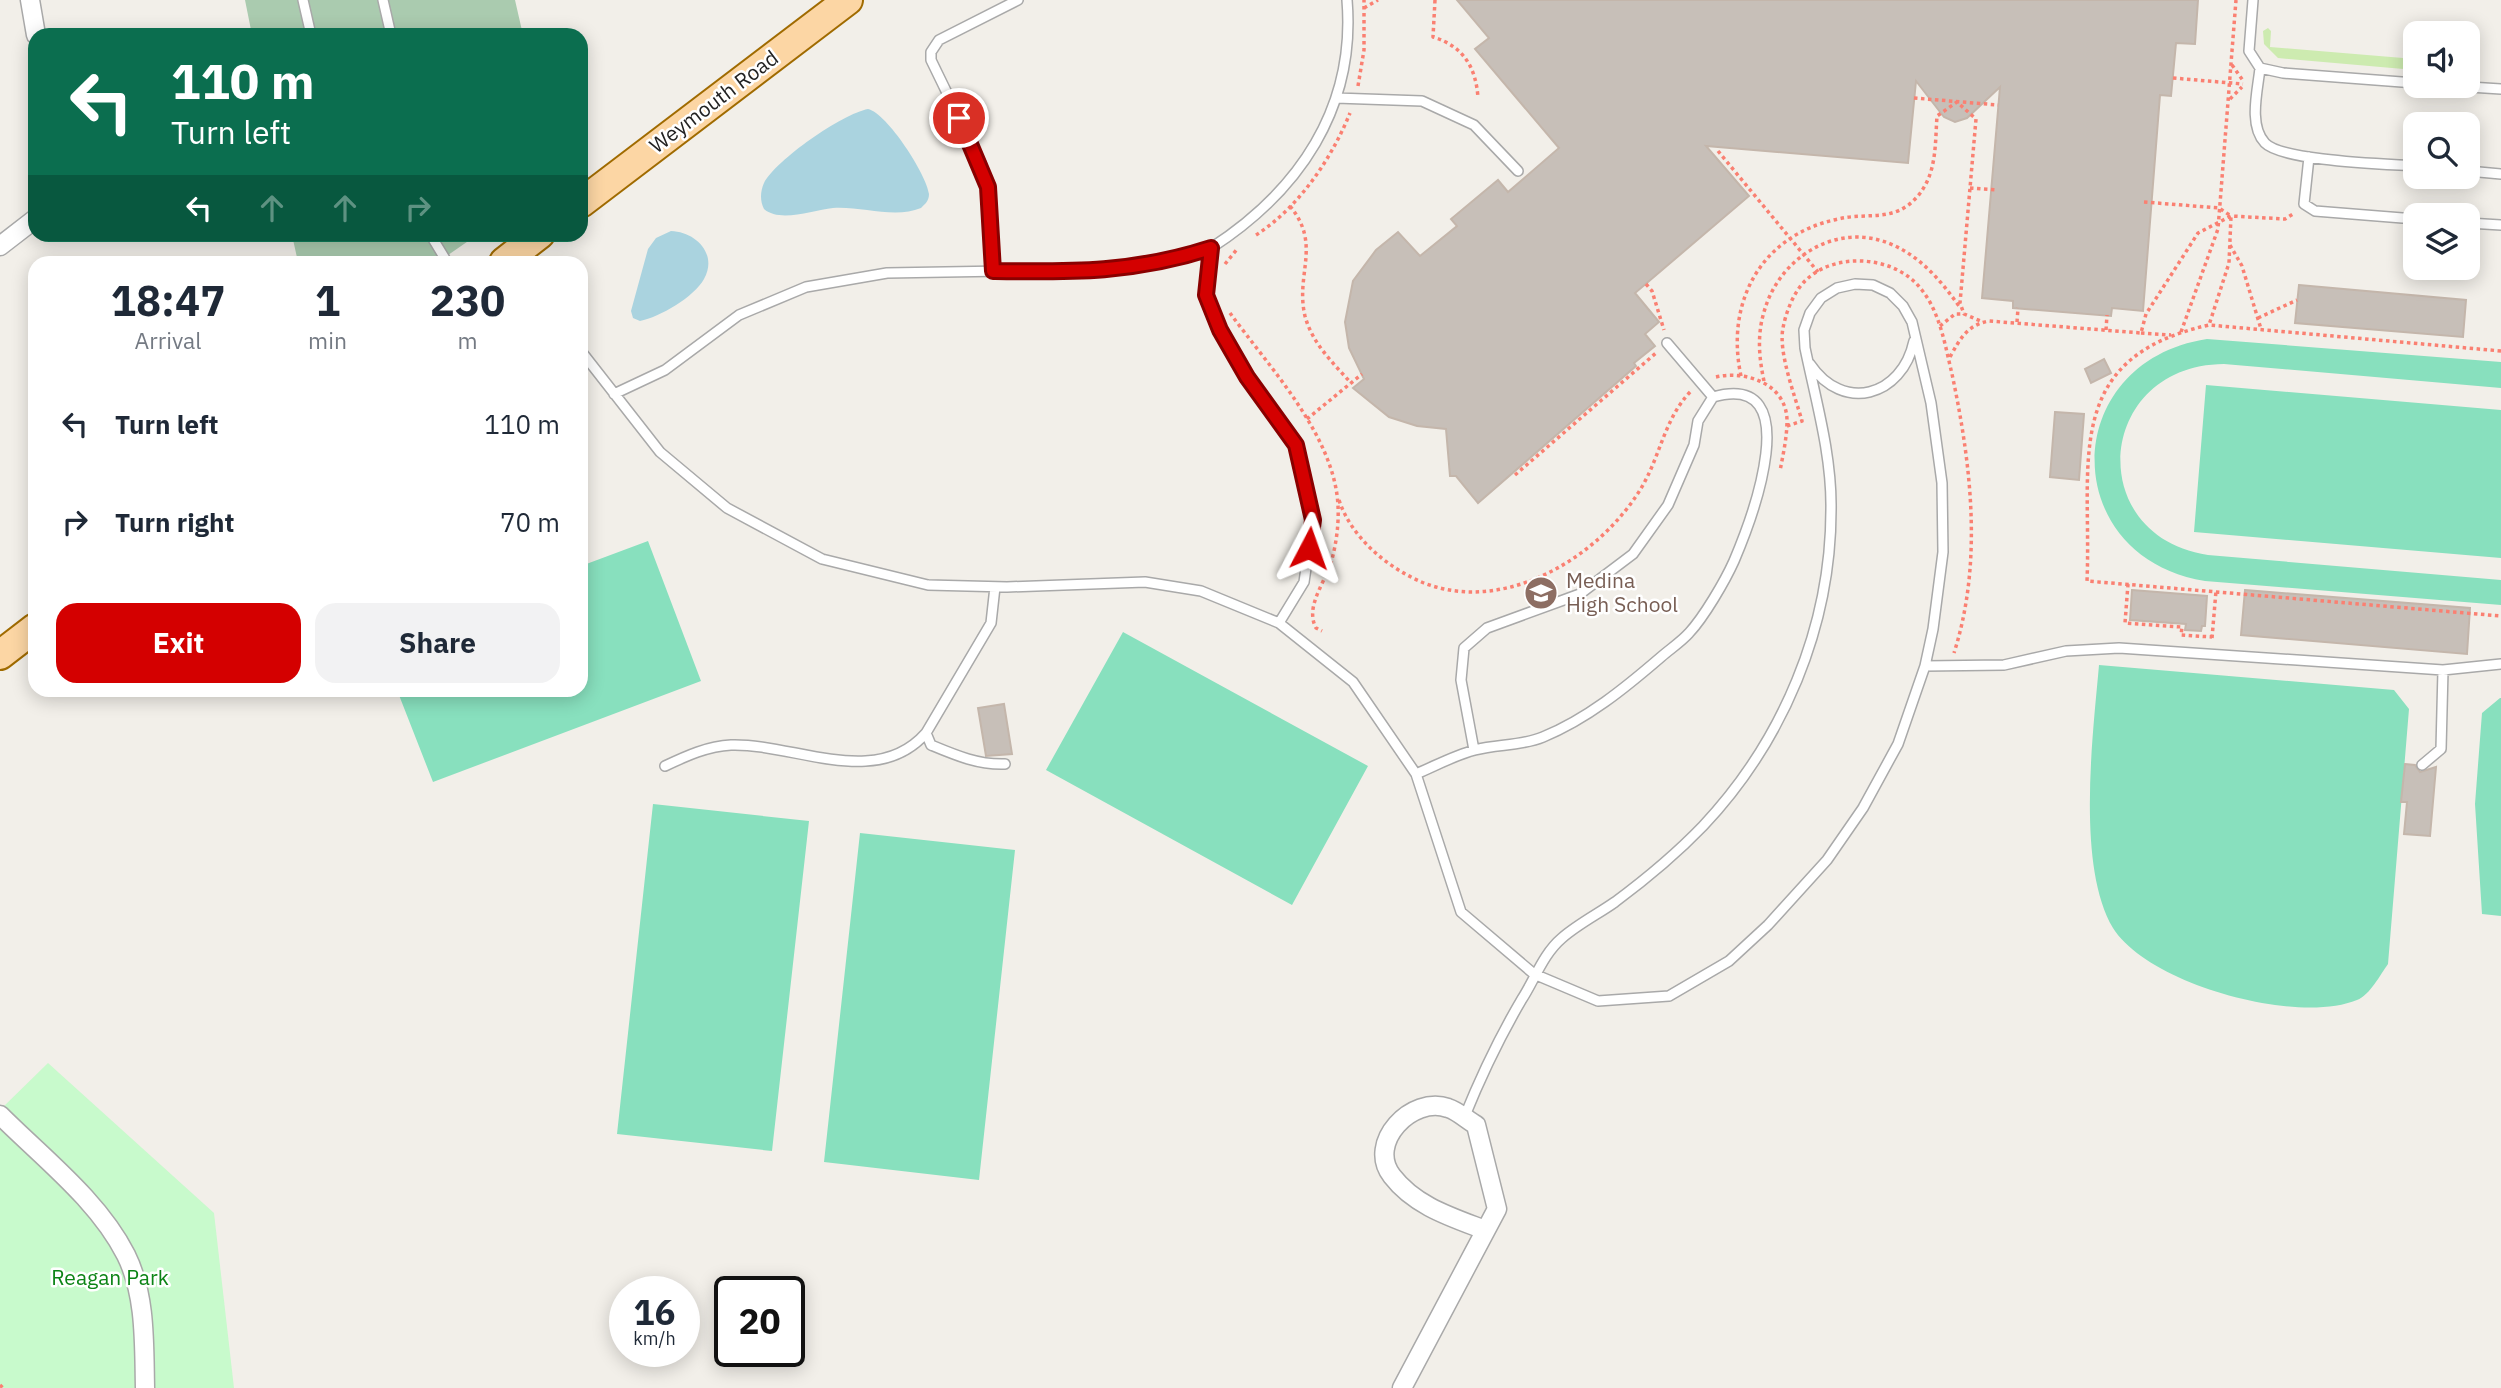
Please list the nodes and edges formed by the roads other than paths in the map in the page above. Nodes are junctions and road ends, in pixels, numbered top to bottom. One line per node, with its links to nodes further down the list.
1 (30, 0): 8 (street)
2 (303, 0): 9 (lane)
3 (383, 0): 10 (lane)
4 (848, 0): 21 (main road, Weymouth Road)
5 (1018, 0): 30 (lane)
6 (1346, 0): 15 (lane)
7 (2253, 0): 11 (lane)
8 (35, 28)
9 (310, 28)
10 (389, 28)
11 (2260, 68): 12 (lane); 16 (lane)
12 (2403, 82)
13 (2480, 88): 14 (lane)
14 (2501, 89)
15 (1336, 98): 18 (lane); 28 (lane)
16 (2309, 157): 17 (lane); 22 (lane)
17 (2403, 165)
18 (1518, 171)
19 (2480, 172): 20 (lane)
20 (2501, 174)
21 (588, 199)
22 (2403, 218)
23 (28, 224): 27 (street)
24 (2480, 224): 25 (lane)
25 (2501, 225)
26 (531, 242): 29 (main road)
27 (0, 246)
28 (1211, 248): 30 (lane); 38 (lane)
29 (515, 256)
30 (993, 271): 35 (lane)
31 (1912, 322): 33 (lane); 33 (lane); 42 (lane)
32 (1667, 343): 36 (lane)
33 (1805, 348): 50 (lane)
34 (588, 360): 35 (lane)
35 (614, 394): 37 (lane)
36 (1713, 397): 45 (lane); 45 (lane)
37 (995, 587): 38 (lane); 44 (lane)
38 (1279, 623): 49 (lane)
39 (28, 633): 40 (main road)
40 (0, 655)
41 (2501, 664): 43 (lane)
42 (1925, 666): 43 (lane); 50 (lane)
43 (2443, 670): 47 (lane)
44 (926, 733): 46 (lane); 48 (lane)
45 (1474, 750): 49 (lane)
46 (1005, 764)
47 (2422, 765)
48 (665, 766)
49 (1416, 774): 50 (lane)
50 (1534, 974): 52 (lane)
51 (0, 1115): 54 (street)
52 (1464, 1118): 53 (street); 53 (street)
53 (1485, 1230): 55 (street)
54 (145, 1388)
55 (1402, 1388)

